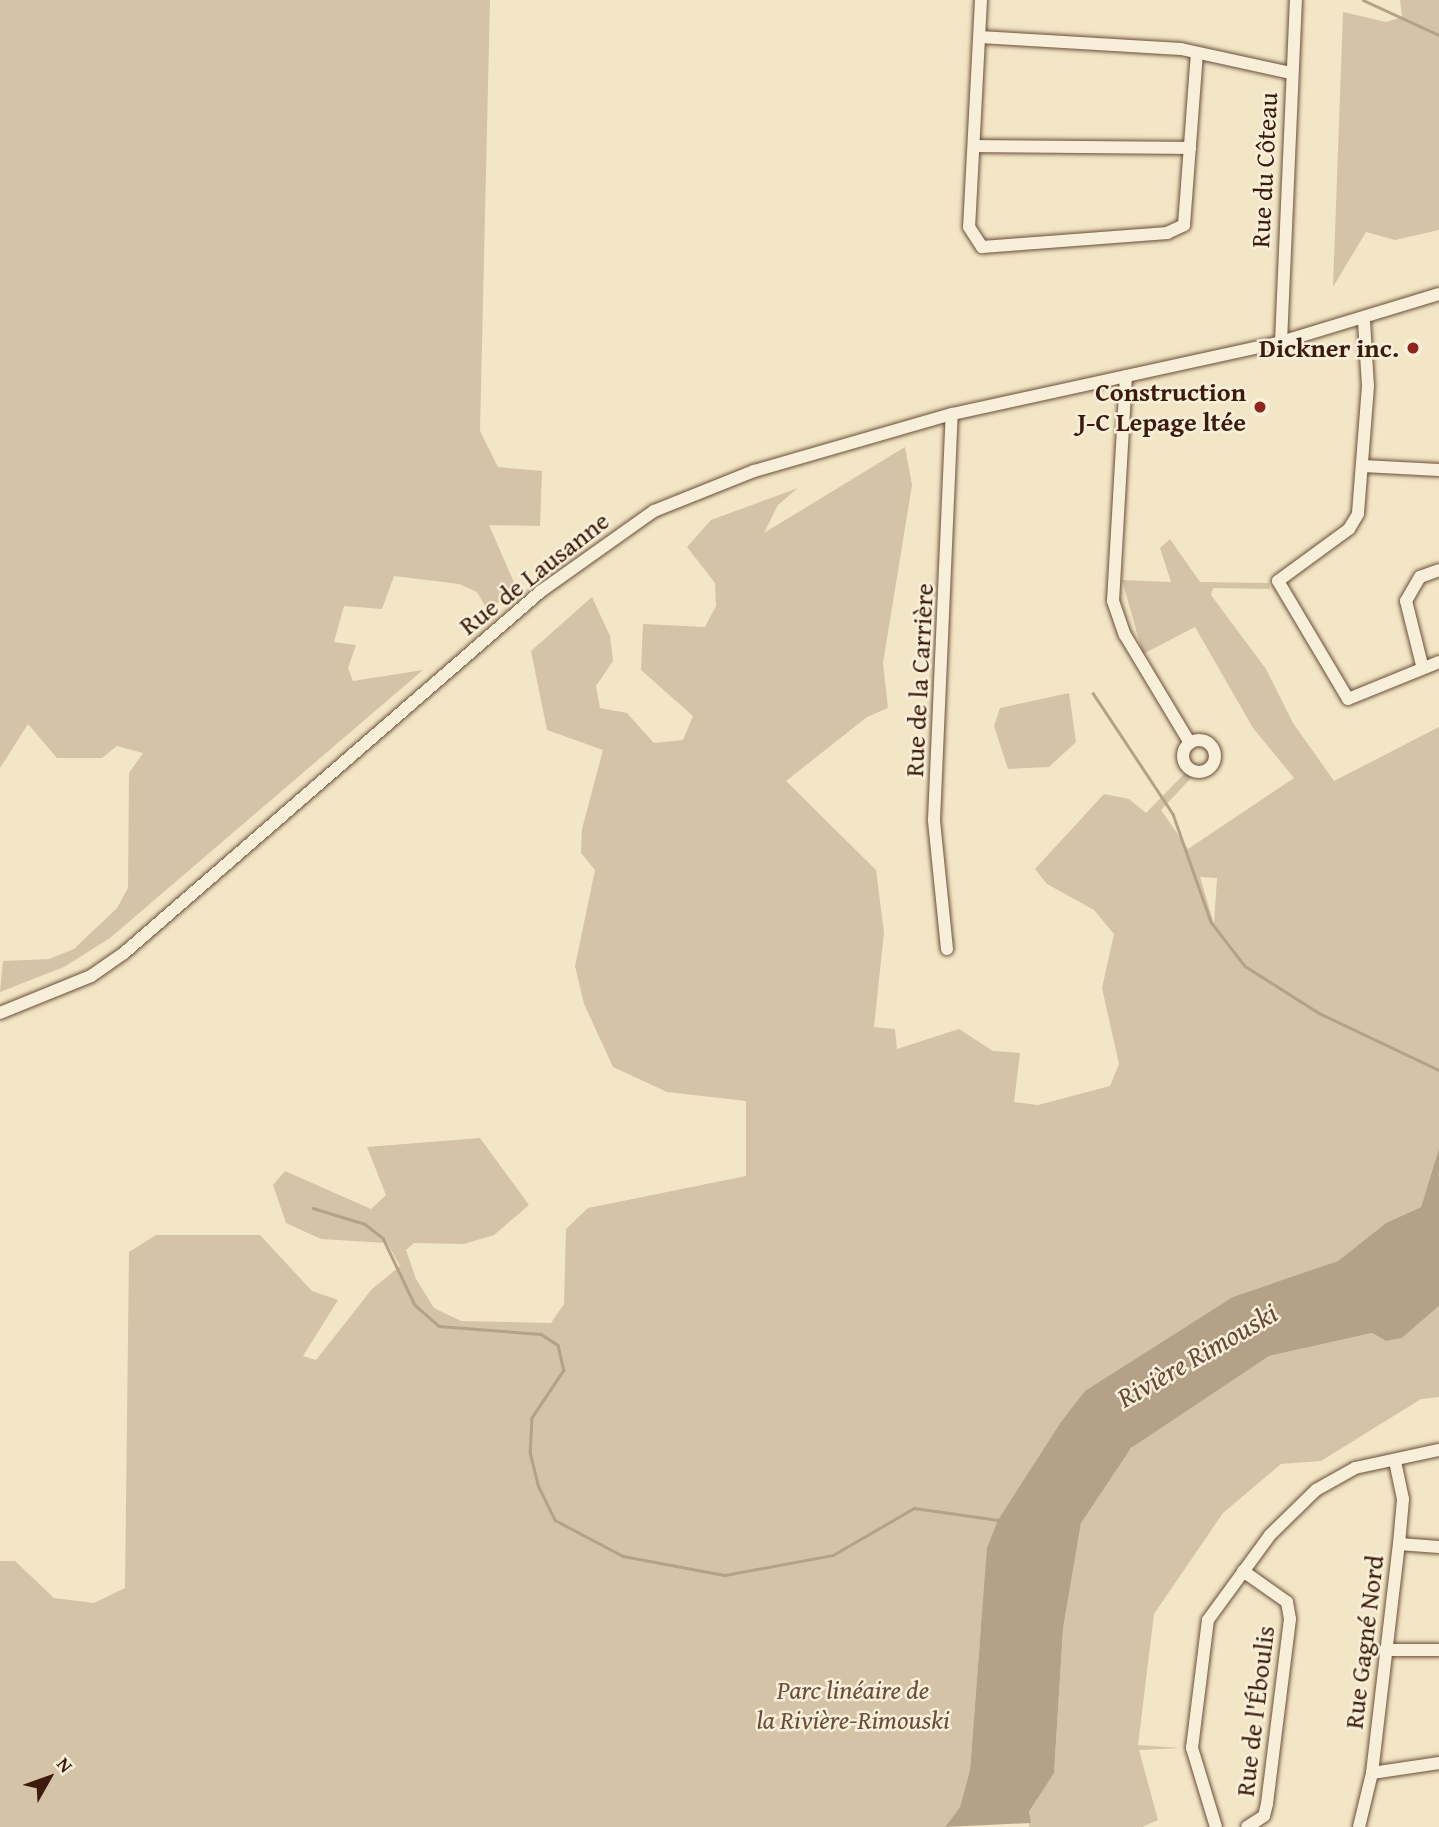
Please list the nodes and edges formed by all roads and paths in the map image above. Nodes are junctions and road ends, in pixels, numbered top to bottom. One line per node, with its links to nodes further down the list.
1 (981, 0): 3 (street)
2 (1296, 0): 5 (street, Rue du Côteau)
3 (980, 37): 4 (street); 6 (street)
4 (1196, 52): 5 (street); 7 (street)
5 (1291, 73): 10 (street, Rue du Côteau)
6 (974, 146): 7 (street); 7 (street)
7 (1189, 148)
8 (1439, 295): 9 (street, Rue de Lausanne)
9 (1364, 321): 10 (street, Rue de Lausanne); 13 (street)
10 (1281, 342): 11 (street, Rue de Lausanne)
11 (1126, 376): 12 (street, Rue de Lausanne); 18 (street)
12 (952, 414): 19 (street, Rue de la Carrière); 20 (street, Rue de Lausanne)
13 (1363, 466): 14 (street); 17 (street)
14 (1439, 470)
15 (1439, 570): 17 (street)
16 (1439, 662): 17 (street)
17 (1422, 665)
18 (1190, 743)
19 (947, 948)
20 (0, 1013)
21 (1439, 1450): 22 (street)
22 (1395, 1461): 23 (street, Rue Gagné Nord); 25 (street)
23 (1399, 1544): 24 (street); 26 (street, Rue Gagné Nord)
24 (1439, 1547)
25 (1243, 1571): 30 (street); 31 (street, Rue de l'Éboulis)
26 (1385, 1650): 27 (street); 29 (street, Rue Gagné Nord)
27 (1439, 1650)
28 (1439, 1763): 29 (street)
29 (1372, 1773): 32 (street, Rue Gagné Nord)
30 (1216, 1827)
31 (1247, 1827)
32 (1359, 1827)

